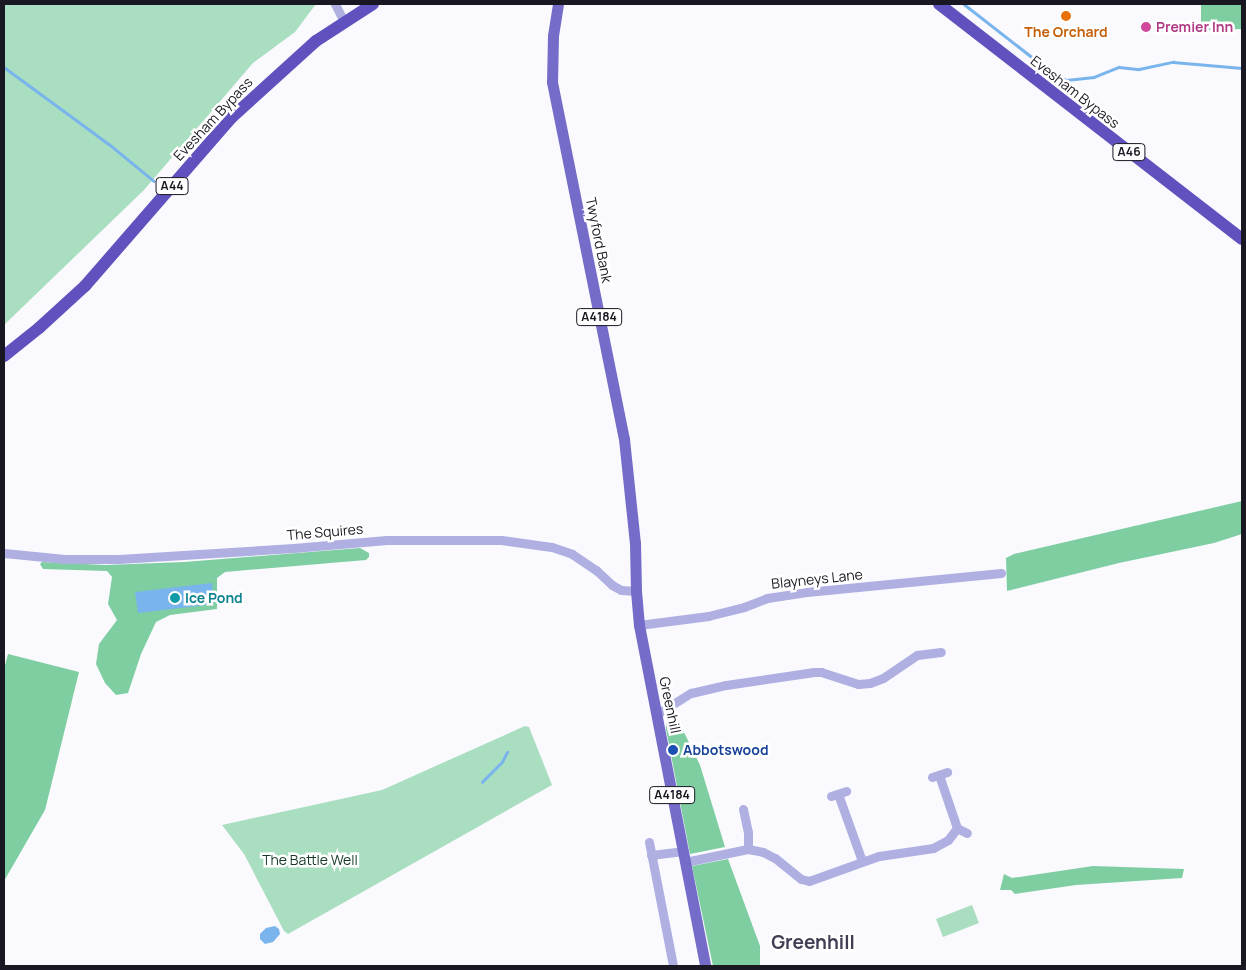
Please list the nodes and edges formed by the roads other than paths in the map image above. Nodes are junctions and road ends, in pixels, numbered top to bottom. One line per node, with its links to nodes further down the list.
1 (335, 4): 6 (street)
2 (373, 4): 6 (highway, Evesham Bypass / A44)
3 (927, 4): 5 (highway)
4 (560, 6): 11 (main road, Twyford Bank / A4184)
5 (942, 6): 7 (highway, Evesham Bypass / A46)
6 (344, 22): 8 (highway, Evesham Bypass / A44)
7 (1242, 239)
8 (4, 356)
9 (4, 553): 11 (street, The Squires)
10 (1001, 573): 12 (street, Blayneys Lane)
11 (636, 591): 12 (main road, Twyford Bank / A4184)
12 (639, 625): 14 (main road, Greenhill / A4184)
13 (941, 652): 14 (street)
14 (657, 714): 23 (main road, Greenhill / A4184)
15 (939, 775): 18 (street)
16 (838, 794): 24 (street)
17 (743, 809): 21 (street)
18 (957, 828): 19 (street); 24 (street)
19 (967, 833)
20 (649, 842): 22 (street)
21 (748, 850): 23 (street); 24 (street)
22 (651, 855): 23 (street); 25 (street)
23 (684, 856): 26 (main road, Greenhill / A4184)
24 (862, 861)
25 (673, 966)
26 (705, 966)

